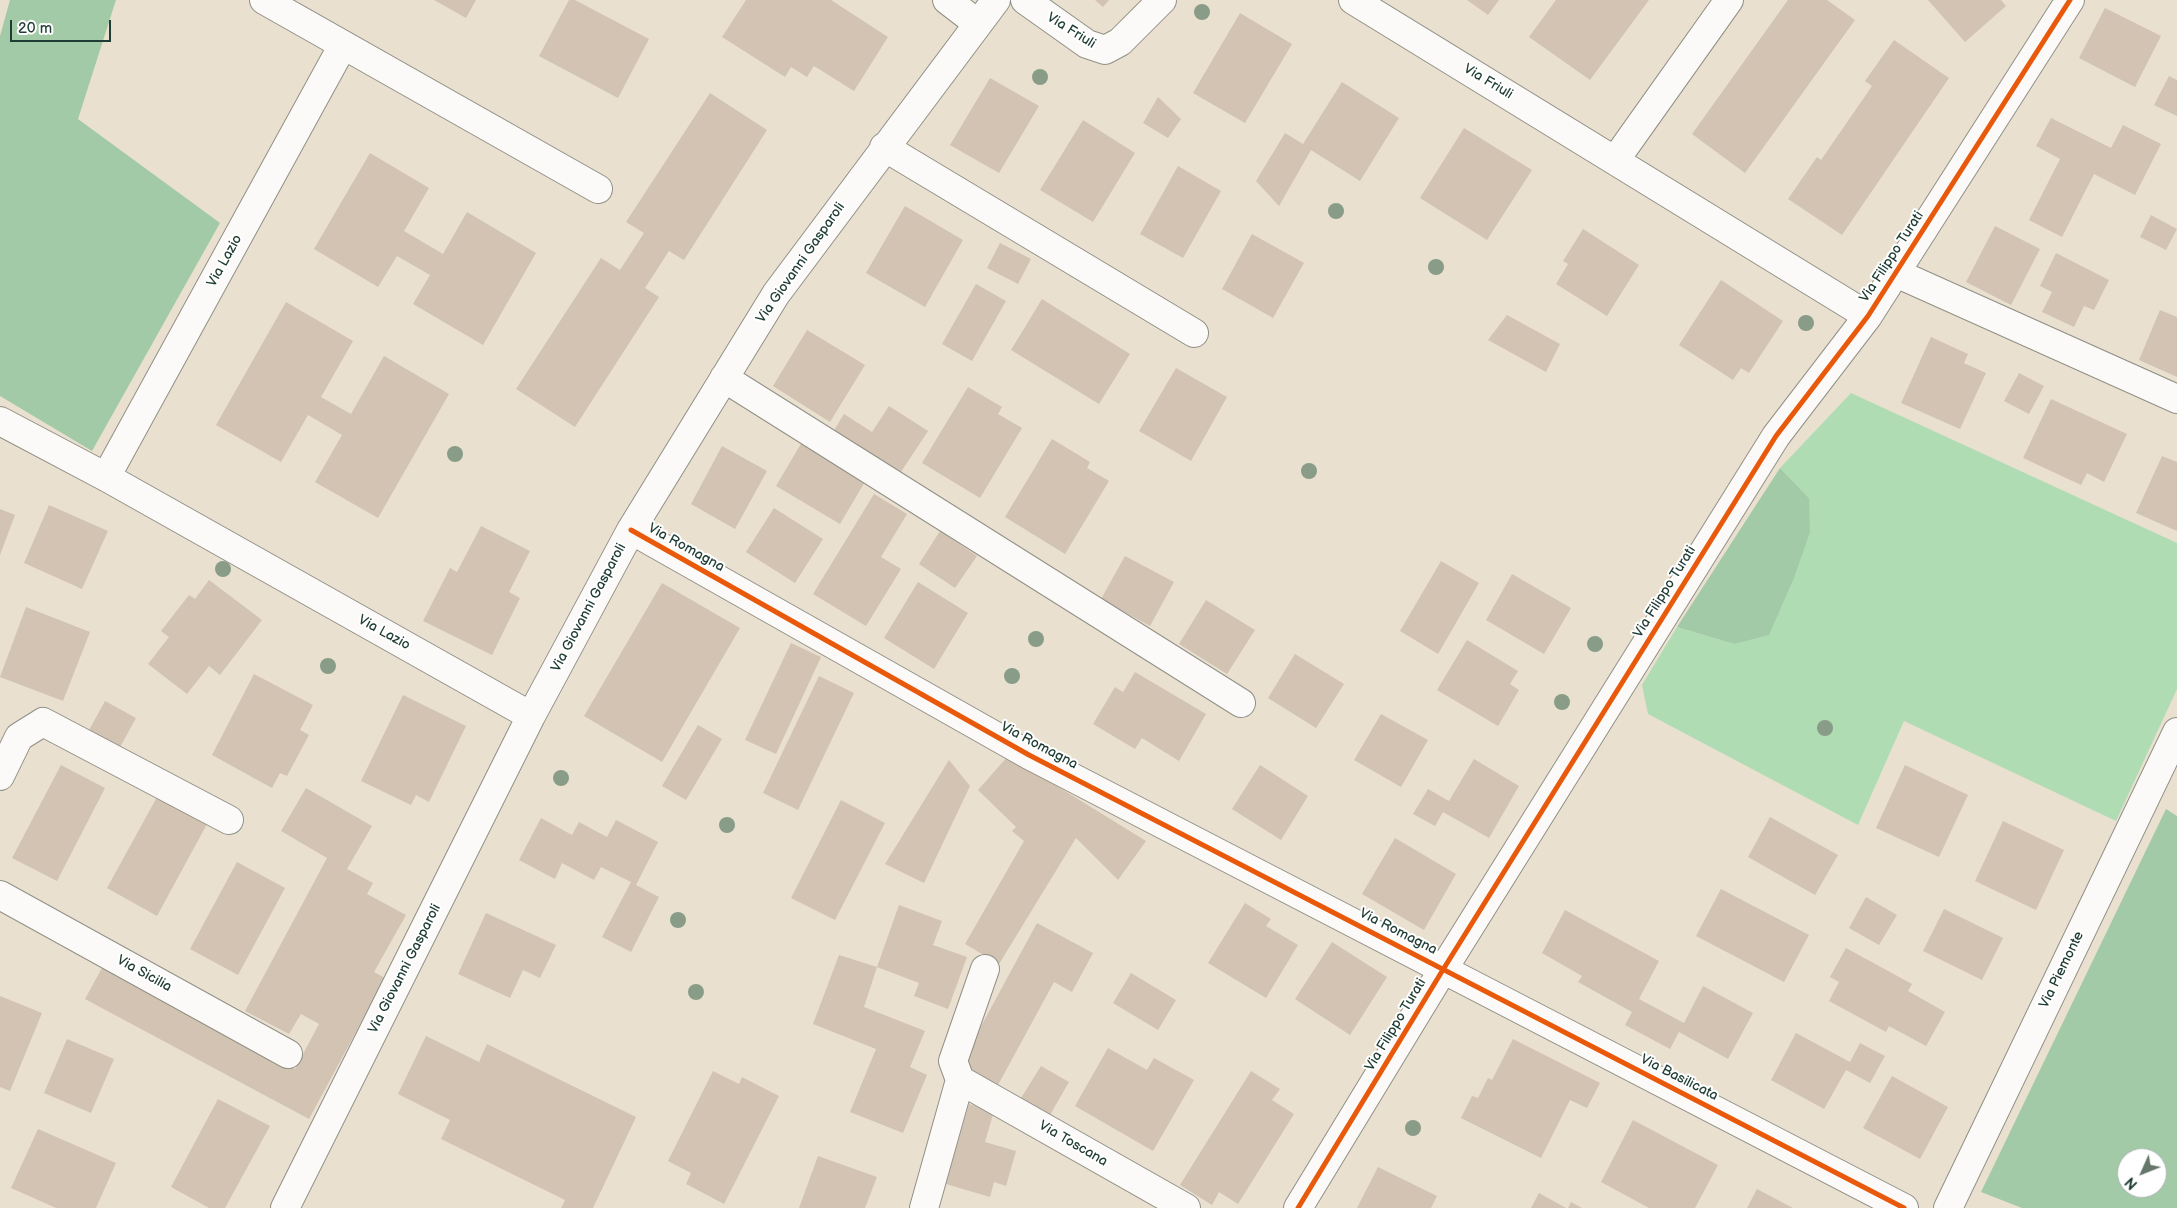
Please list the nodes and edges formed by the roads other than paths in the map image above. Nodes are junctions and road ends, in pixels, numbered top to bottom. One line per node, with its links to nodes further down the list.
1 (264, 0): 10 (street)
2 (947, 0): 9 (street)
3 (996, 0): 9 (street, Via Giovanni Gasparoli)
4 (1024, 0): 5 (street, Via Friuli)
5 (1162, 0)
6 (1729, 0): 12 (street)
7 (2070, 0): 14 (street, Via Filippo Turati)
8 (1358, 1): 12 (street, Via Friuli)
9 (977, 23): 11 (street, Via Giovanni Gasparoli)
10 (343, 45): 13 (street); 20 (street, Via Lazio)
11 (884, 147): 16 (street); 17 (street, Via Giovanni Gasparoli)
12 (1616, 159): 15 (street, Via Friuli)
13 (598, 189)
14 (1896, 272): 15 (street, Via Filippo Turati); 18 (street)
15 (1868, 316): 29 (street, Via Filippo Turati)
16 (1194, 333)
17 (724, 378): 21 (street, Via Giovanni Gasparoli); 22 (street)
18 (2177, 399)
19 (0, 421): 20 (street, Via Lazio)
20 (106, 477): 23 (street, Via Lazio)
21 (631, 530): 23 (street, Via Giovanni Gasparoli); 29 (street, Via Romagna)
22 (1241, 703)
23 (531, 716): 32 (street, Via Giovanni Gasparoli)
24 (2177, 732): 37 (street, Via Piemonte)
25 (0, 776): 26 (street)
26 (229, 820)
27 (0, 895): 30 (street, Via Sicilia)
28 (985, 968): 31 (street)
29 (1444, 968): 35 (street, Via Filippo Turati); 36 (street, Via Basilicata)
30 (288, 1054)
31 (960, 1080): 33 (street); 34 (street, Via Toscana)
32 (285, 1208)
33 (924, 1208)
34 (1186, 1208)
35 (1298, 1208)
36 (1904, 1208)
37 (1948, 1208)

